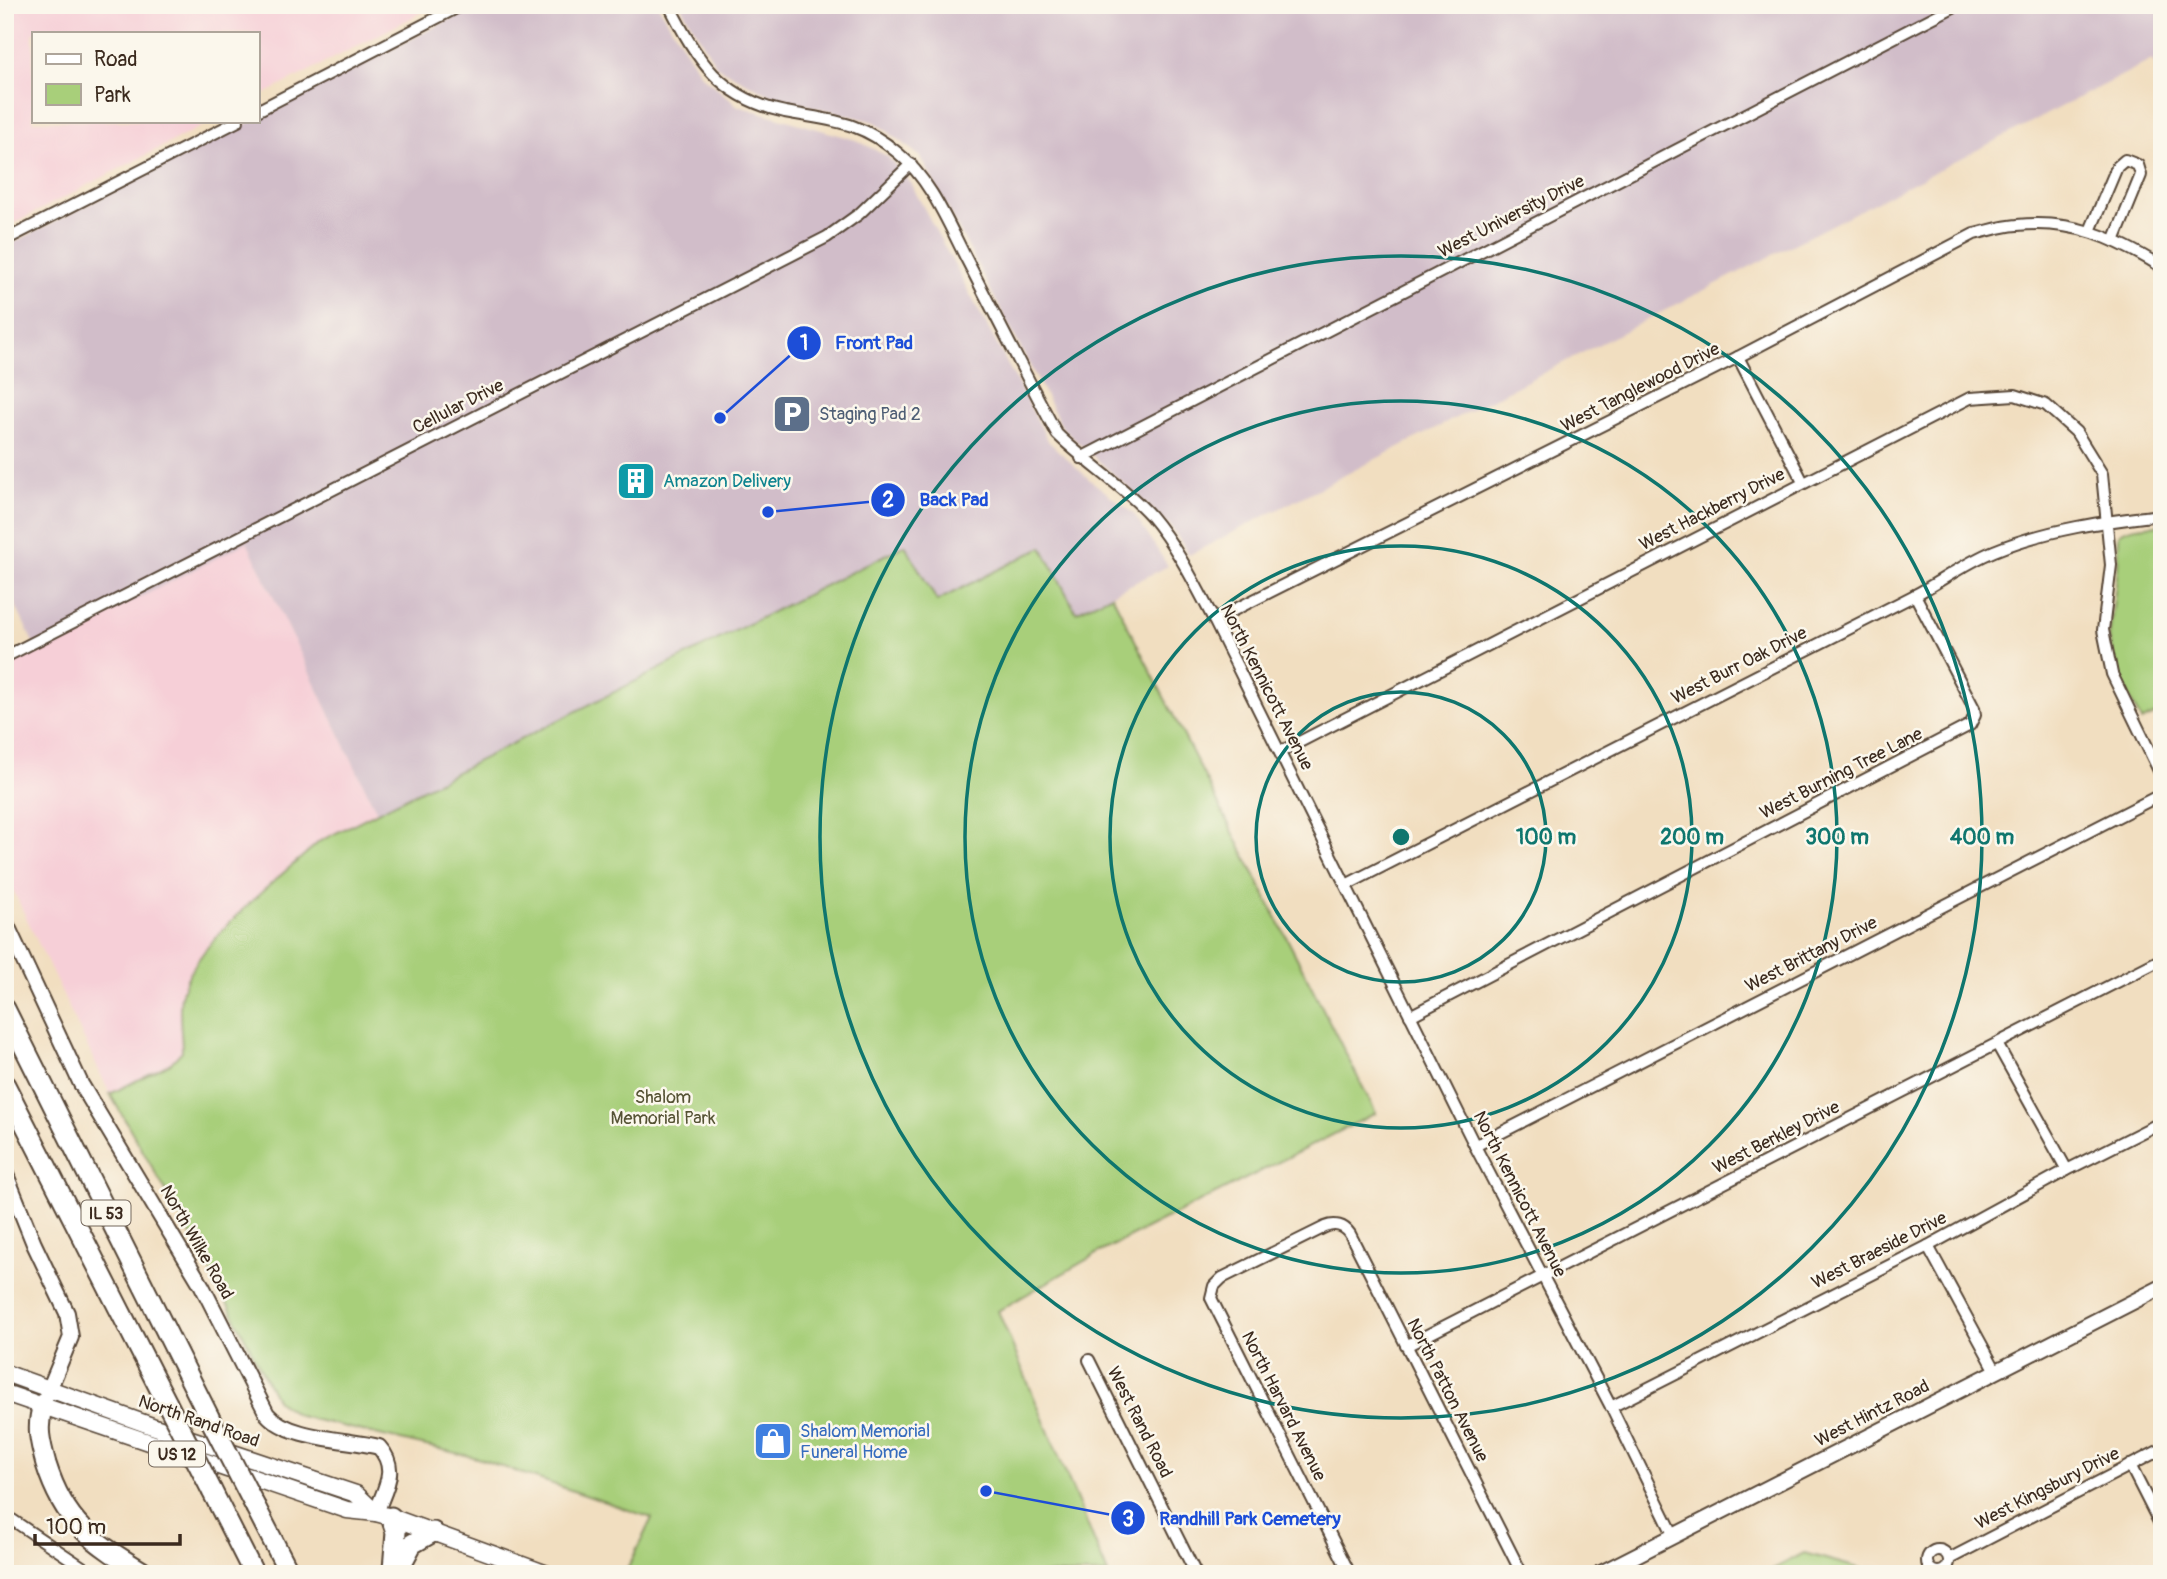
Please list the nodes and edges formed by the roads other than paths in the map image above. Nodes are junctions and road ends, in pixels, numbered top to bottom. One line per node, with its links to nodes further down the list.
1 (462, 5): 4 (street)
2 (669, 5): 6 (street, North Kennicott Avenue)
3 (1957, 5): 12 (street, West University Drive)
4 (259, 110)
5 (235, 122): 8 (street)
6 (911, 164): 12 (street, North Kennicott Avenue); 18 (street, Cellular Drive)
7 (2091, 231): 9 (street, West Tanglewood Drive); 9 (street); 11 (street, West Tanglewood Drive)
8 (5, 240)
9 (2114, 241): 10 (street, West Tanglewood Drive)
10 (2162, 267)
11 (1738, 357): 13 (street); 17 (street, West Tanglewood Drive)
12 (1081, 458): 17 (street, North Kennicott Avenue)
13 (1802, 482): 15 (street, West Hackberry Drive); 19 (street, West Hackberry Drive)
14 (2162, 515): 15 (street, West Burr Oak Drive)
15 (2108, 521): 16 (street, West Burr Oak Drive); 20 (street, West Hackberry Drive)
16 (1915, 595): 22 (street, West Burr Oak Drive); 26 (street, West Burning Tree Lane)
17 (1214, 620): 19 (street, North Kennicott Avenue)
18 (5, 657)
19 (1280, 752): 22 (street, North Kennicott Avenue)
20 (2162, 777)
21 (2162, 794): 30 (street, West Brittany Drive)
22 (1346, 885): 26 (street, North Kennicott Avenue)
23 (5, 921): 47 (street, North Wilke Road)
24 (2162, 959): 27 (street, West Berkley Drive)
25 (5, 1009): 55 (highway, IL 53, bridge)
26 (1410, 1016): 30 (street, North Kennicott Avenue)
27 (1997, 1044): 31 (street); 34 (street, West Berkley Drive)
28 (5, 1085): 54 (highway, IL 53, bridge)
29 (2162, 1122): 31 (street, West Braeside Drive)
30 (1475, 1146): 34 (street, North Kennicott Avenue)
31 (2067, 1170): 33 (street, West Braeside Drive)
32 (5, 1172): 42 (street)
33 (1928, 1245): 39 (street); 43 (street, West Braeside Drive)
34 (1543, 1276): 37 (street, West Berkley Drive); 43 (street, North Kennicott Avenue)
35 (2162, 1287): 39 (street, West Hintz Road)
36 (1212, 1290): 37 (street, North Patton Avenue); 59 (street, North Harvard Avenue)
37 (1406, 1346): 60 (street, North Patton Avenue)
38 (1089, 1360): 58 (street, West Rand Road)
39 (1996, 1371): 50 (street, West Hintz Road)
40 (5, 1373): 42 (main road, US 12)
41 (5, 1393): 42 (main road, US 12)
42 (46, 1397): 47 (main road, US 12); 53 (highway)
43 (1611, 1407): 50 (street, North Kennicott Avenue)
44 (2162, 1449): 45 (street, West Kingsbury Drive)
45 (2130, 1465): 48 (street); 51 (street, West Kingsbury Drive)
46 (5, 1515): 52 (street)
47 (384, 1515): 49 (main road, US 12); 56 (highway)
48 (2162, 1528)
49 (433, 1532): 56 (highway); 57 (main road, US 12)
50 (1674, 1536): 61 (street, West Hintz Road)
51 (1949, 1559)
52 (93, 1574)
53 (146, 1574)
54 (254, 1574)
55 (290, 1574)
56 (394, 1574)
57 (547, 1574)
58 (1196, 1574)
59 (1350, 1574)
60 (1522, 1574)
61 (1599, 1574)

